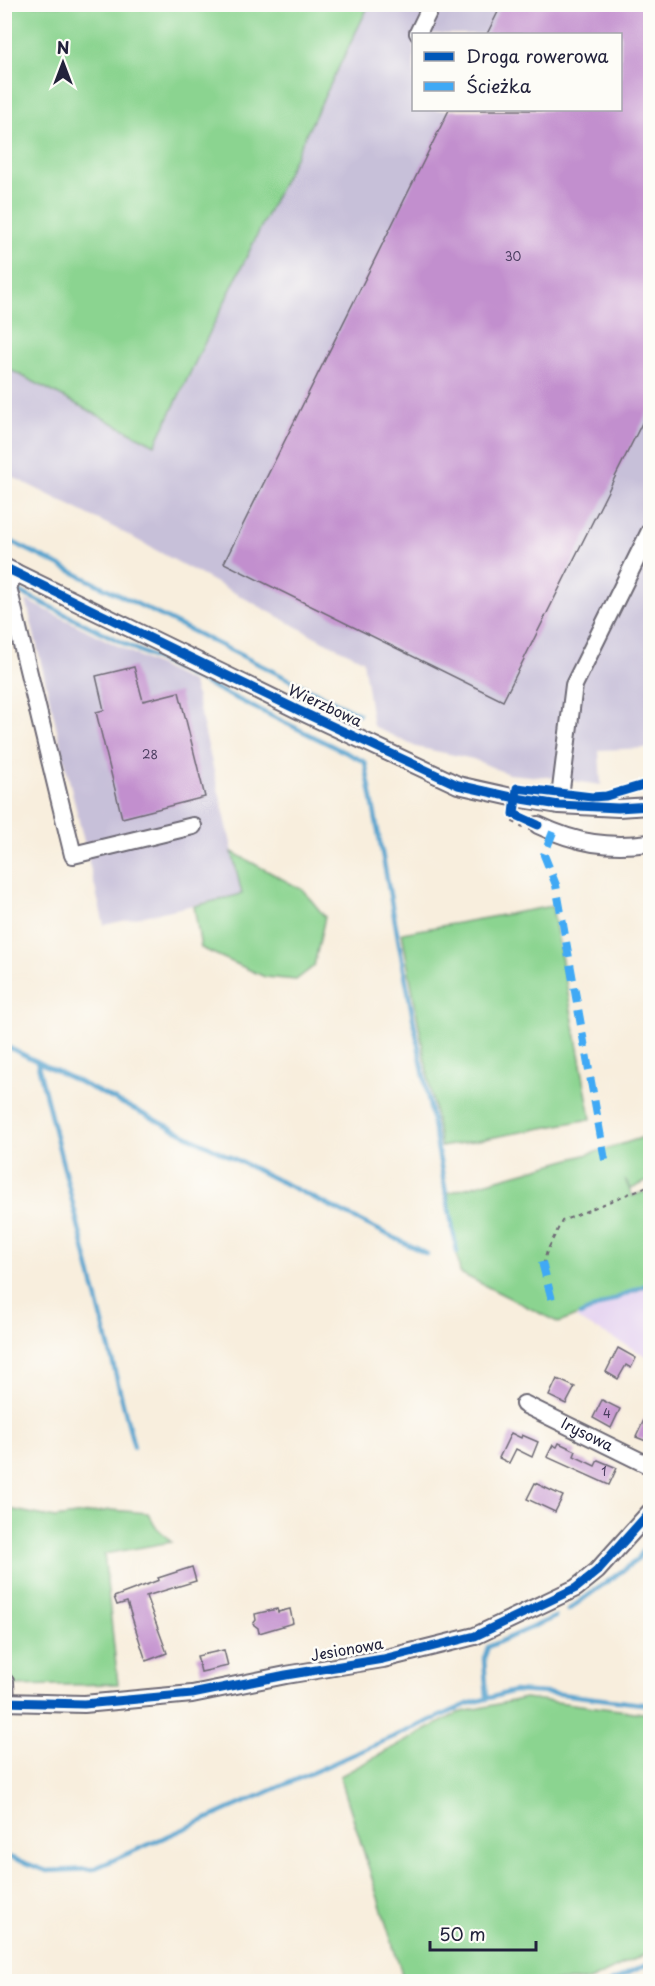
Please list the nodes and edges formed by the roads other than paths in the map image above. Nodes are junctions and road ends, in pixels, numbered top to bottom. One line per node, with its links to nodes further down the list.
1 (432, 4): 2 (street)
2 (418, 33)
3 (651, 531): 5 (street)
4 (10, 569): 5 (street, Wierzbowa); 8 (street)
5 (559, 805): 6 (street, Wierzbowa)
6 (651, 806)
7 (538, 825): 9 (street)
8 (193, 826)
9 (651, 843)
10 (524, 1404): 11 (street, Irysowa)
11 (651, 1466)
12 (651, 1512): 14 (street, Jesionowa)
13 (5, 1682): 14 (street)
14 (5, 1702)

